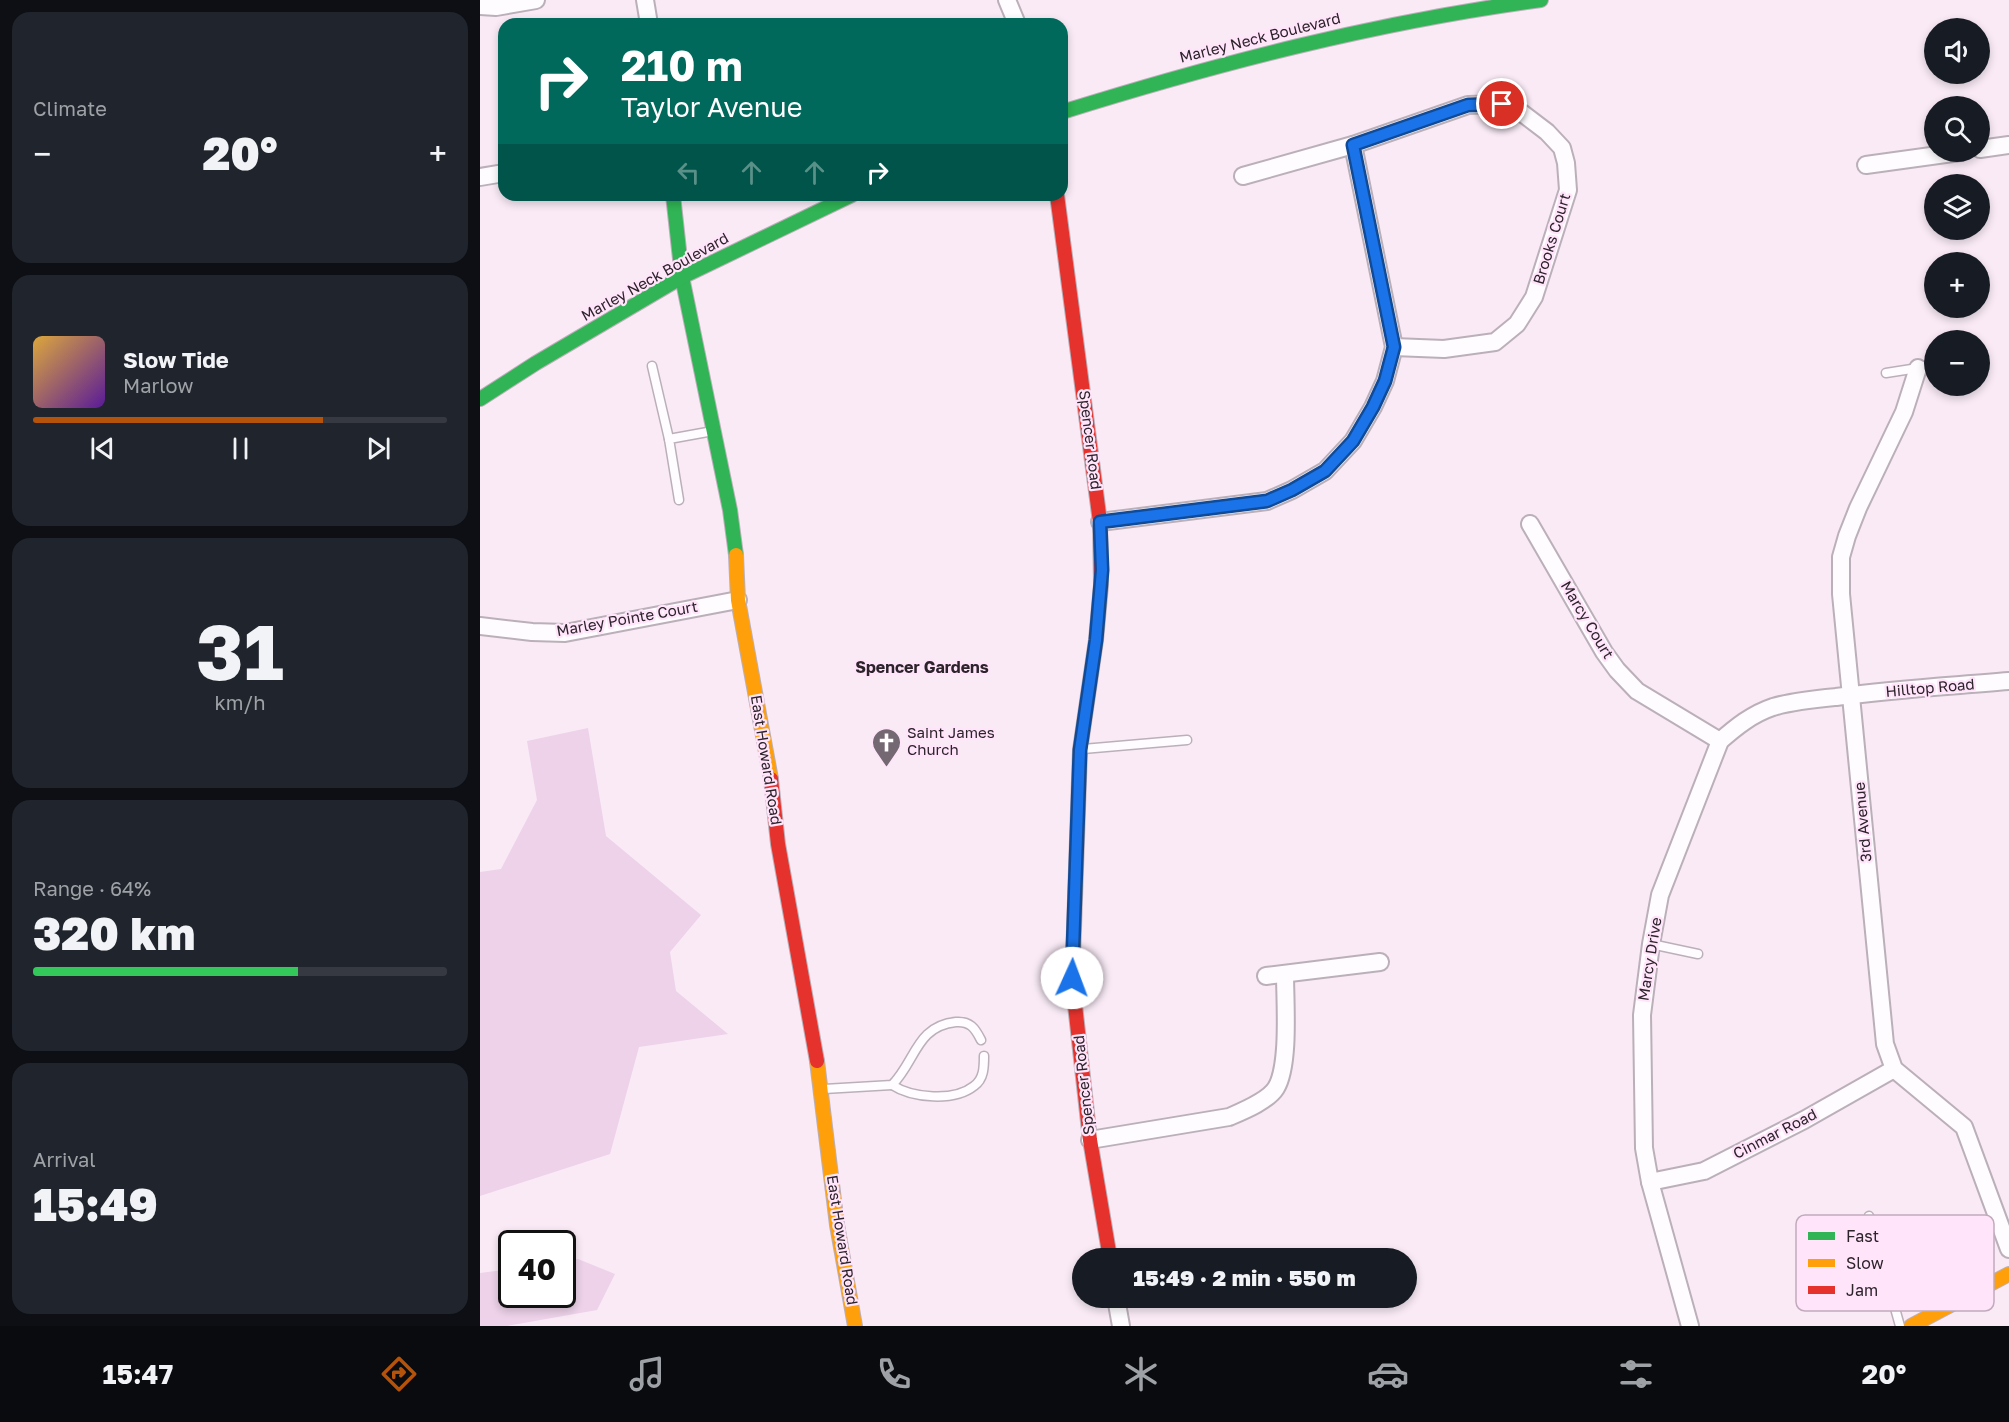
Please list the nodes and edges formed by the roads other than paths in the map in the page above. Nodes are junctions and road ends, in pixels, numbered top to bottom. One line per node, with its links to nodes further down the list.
1 (536, 0): 5 (street)
2 (645, 0): 6 (street)
3 (1007, 0): 7 (street)
4 (1541, 0): 8 (street, Marley Neck Boulevard)
5 (480, 6)
6 (648, 18)
7 (1014, 18)
8 (1068, 110)
9 (1353, 145): 15 (street, Brooks Court); 21 (street); 21 (street, Brooks Court)
10 (2009, 145): 11 (street)
11 (1990, 148)
12 (1924, 157): 13 (street)
13 (1866, 165)
14 (498, 174): 16 (street)
15 (1243, 176)
16 (480, 177)
17 (674, 201): 20 (street, East Howard Road)
18 (840, 201): 20 (street, Marley Neck Boulevard)
19 (1058, 201): 30 (street, Spencer Road)
20 (682, 277): 26 (street, Marley Neck Boulevard); 27 (street, East Howard Road)
21 (1394, 347): 30 (street)
22 (652, 366): 28 (lane)
23 (1924, 366): 24 (lane)
24 (1918, 368): 25 (lane); 35 (street, 3rd Avenue)
25 (1886, 373)
26 (480, 399)
27 (713, 431): 28 (lane); 32 (street, East Howard Road)
28 (669, 439): 29 (lane)
29 (679, 500)
30 (1100, 522): 38 (street, Spencer Road)
31 (1530, 524): 37 (street, Marcy Court)
32 (738, 600): 33 (street, Marley Pointe Court); 48 (street, East Howard Road)
33 (480, 626)
34 (2009, 681): 35 (street, Hilltop Road)
35 (1852, 695): 37 (street, Marcy Drive); 46 (street, 3rd Avenue)
36 (1186, 740): 38 (lane)
37 (1720, 741): 39 (street, Marcy Drive)
38 (1080, 750): 49 (street, Spencer Road)
39 (1651, 944): 40 (lane); 50 (street, Marcy Drive)
40 (1698, 954)
41 (1380, 962): 42 (street)
42 (1285, 974): 43 (street); 49 (street)
43 (1266, 976)
44 (981, 1040): 47 (lane)
45 (984, 1056): 47 (lane)
46 (1894, 1069): 50 (street, Cinmar Road); 52 (street)
47 (892, 1085): 48 (lane)
48 (821, 1089): 58 (street, East Howard Road)
49 (1090, 1140): 51 (street, Spencer Road)
50 (1650, 1182): 60 (street, Marcy Drive)
51 (1108, 1248)
52 (2009, 1249)
53 (2009, 1274): 54 (street)
54 (1994, 1282)
55 (1118, 1308): 59 (street)
56 (1896, 1311): 61 (lane)
57 (1939, 1311): 62 (street)
58 (855, 1326)
59 (1121, 1326)
60 (1690, 1326)
61 (1900, 1326)
62 (1911, 1326)

